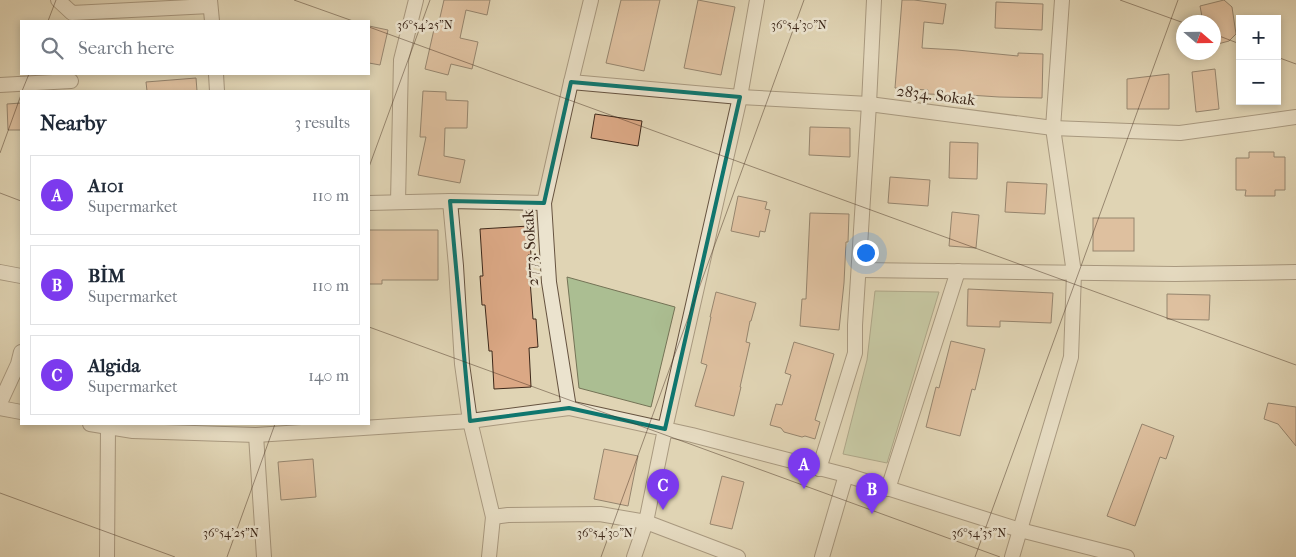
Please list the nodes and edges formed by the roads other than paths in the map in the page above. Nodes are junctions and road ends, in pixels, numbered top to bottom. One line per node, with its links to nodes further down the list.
1 (58, 0): 8 (street)
2 (416, 0): 20 (street)
3 (591, 0): 12 (street, 2773. Sokak)
4 (757, 0): 15 (street)
5 (874, 0): 16 (street)
6 (1062, 0): 18 (street)
7 (210, 3): 8 (street); 9 (street)
8 (72, 17)
9 (212, 20)
10 (216, 75): 14 (street)
11 (71, 82): 13 (street)
12 (570, 82): 15 (street, 2834. Sokak); 21 (street, 2773. Sokak)
13 (0, 85)
14 (217, 90)
15 (740, 97): 16 (street, 2834. Sokak); 37 (street)
16 (870, 104): 18 (street, 2834. Sokak); 23 (street)
17 (1296, 117): 18 (street, 2834. Sokak)
18 (1052, 128): 27 (street)
19 (450, 201): 20 (street); 21 (street); 34 (street)
20 (398, 202): 22 (street)
21 (544, 202): 32 (street, 2773. Sokak)
22 (370, 203)
23 (859, 270): 24 (street); 39 (street)
24 (958, 271): 27 (street); 41 (street)
25 (0, 272): 28 (street)
26 (1296, 272): 27 (street)
27 (1074, 273): 44 (street)
28 (20, 276)
29 (20, 356): 30 (street)
30 (0, 404)
31 (0, 408): 33 (street)
32 (570, 408): 34 (street); 37 (street)
33 (20, 412)
34 (470, 421): 38 (street); 42 (street)
35 (96, 425): 36 (street)
36 (108, 427): 38 (street); 45 (street)
37 (665, 429): 39 (street); 43 (street)
38 (256, 435): 46 (street)
39 (819, 469): 40 (street)
40 (846, 475): 41 (street); 50 (street)
41 (888, 489): 44 (street)
42 (493, 517): 43 (street); 47 (street)
43 (646, 522): 48 (street); 49 (street)
44 (1020, 530): 51 (street); 52 (street)
45 (107, 557)
46 (264, 557)
47 (489, 557)
48 (634, 557)
49 (738, 557)
50 (822, 557)
51 (1012, 557)
52 (1127, 557)

